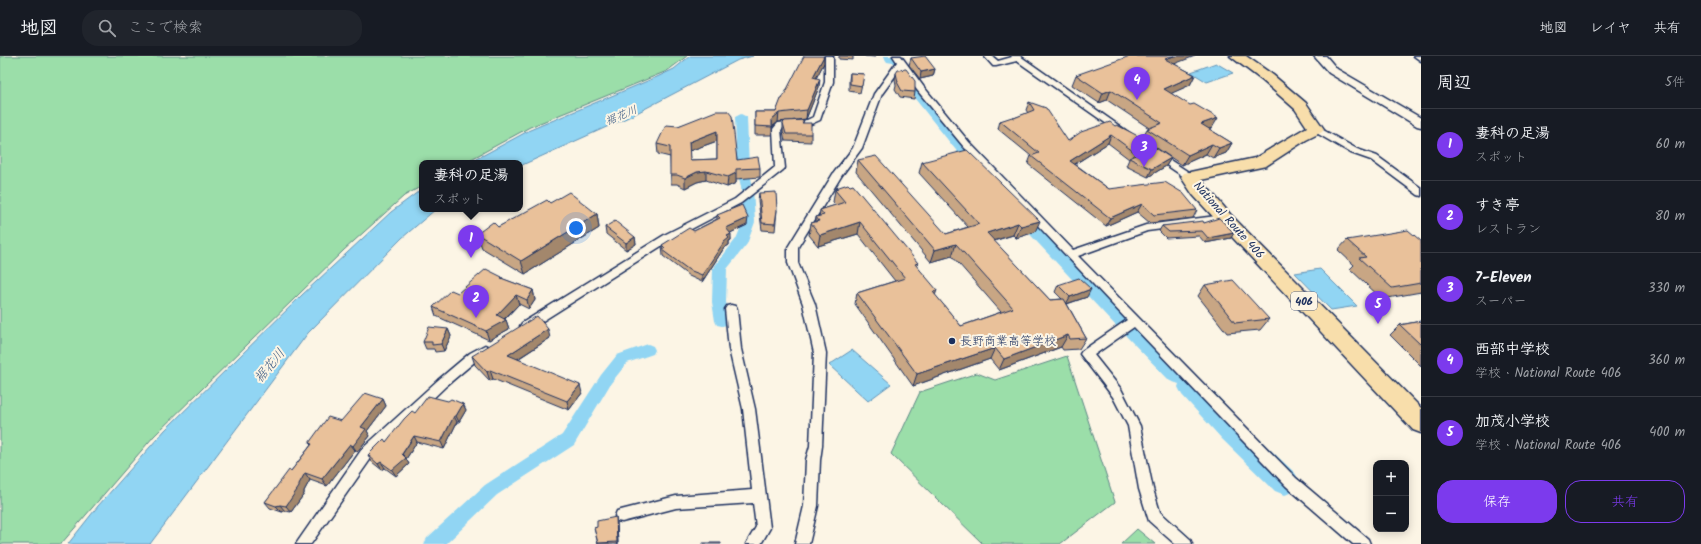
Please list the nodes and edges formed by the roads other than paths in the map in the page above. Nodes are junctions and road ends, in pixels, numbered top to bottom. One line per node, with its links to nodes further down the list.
1 (829, 56): 19 (street)
2 (988, 56): 6 (street)
3 (1237, 56): 10 (highway)
4 (1320, 56): 9 (street)
5 (1418, 56): 7 (street)
6 (1017, 57): 11 (street)
7 (1421, 59)
8 (899, 60): 16 (street); 26 (street)
9 (1421, 123)
10 (1316, 129): 13 (highway, National Route 406); 14 (street)
11 (1132, 138)
12 (1151, 151): 13 (street)
13 (1190, 177): 15 (highway, National Route 406 / 406)
14 (1421, 193)
15 (1224, 218): 16 (street); 21 (highway, National Route 406 / 406)
16 (1071, 255): 18 (street)
17 (731, 309): 22 (street)
18 (1134, 321): 27 (street); 28 (street)
19 (515, 332)
20 (495, 344): 24 (street)
21 (1421, 423)
22 (759, 496): 23 (street); 25 (street)
23 (622, 516)
24 (303, 544)
25 (753, 544)
26 (802, 544)
27 (1185, 544)
28 (1363, 544)

